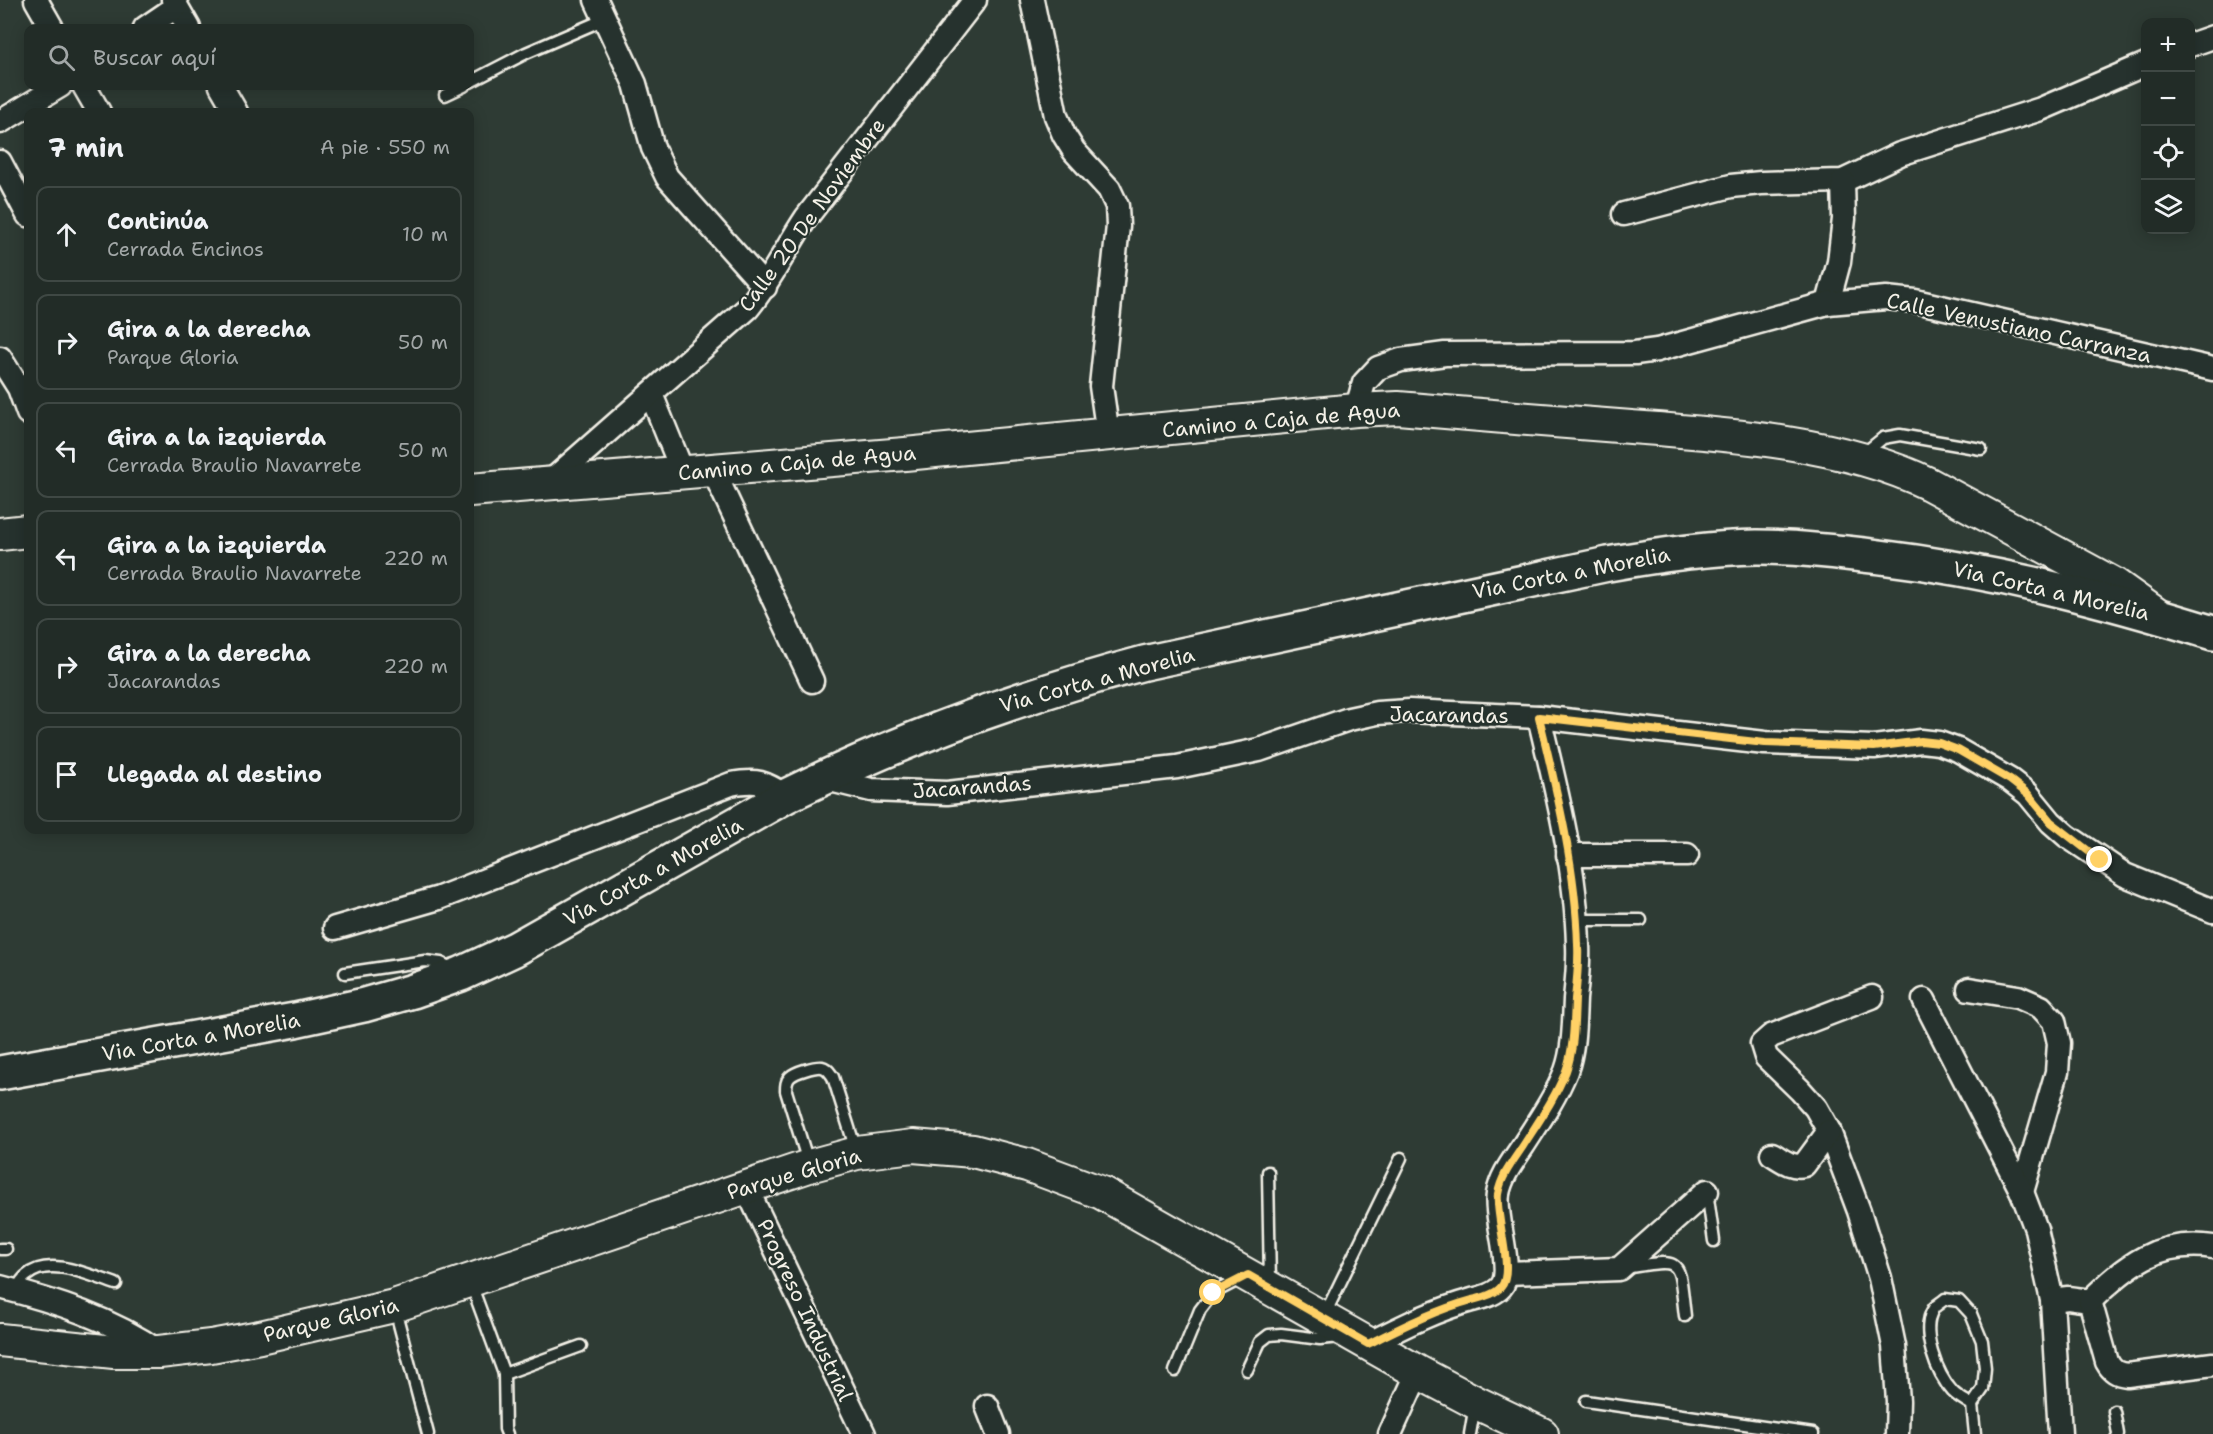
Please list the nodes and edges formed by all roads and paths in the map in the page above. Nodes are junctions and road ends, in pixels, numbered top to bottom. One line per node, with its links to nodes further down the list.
1 (36, 0): 6 (street)
2 (975, 0): 25 (street, Calle 20 De Noviembre)
3 (1032, 0): 32 (street)
4 (175, 3): 7 (street); 8 (street)
5 (600, 9): 12 (lane); 25 (street)
6 (50, 24)
7 (150, 24)
8 (187, 24)
9 (2213, 37): 10 (street)
10 (2195, 43)
11 (2141, 66): 22 (street)
12 (474, 80)
13 (53, 90): 20 (street)
14 (86, 90): 18 (street)
15 (223, 90): 19 (street)
16 (456, 90): 17 (lane)
17 (445, 95)
18 (97, 108)
19 (234, 108)
20 (0, 122)
21 (0, 162): 23 (street)
22 (1843, 181): 24 (street); 26 (street)
23 (24, 207)
24 (1624, 214)
25 (765, 287): 29 (street, Calle 20 De Noviembre)
26 (1828, 303): 28 (street, Calle Venustiano Carranza); 31 (street, Calle Venustiano Carranza)
27 (0, 358): 30 (street)
28 (2213, 369)
29 (651, 394): 35 (street); 36 (street, Calle 20 De Noviembre)
30 (24, 402)
31 (1356, 410): 32 (main road, Camino a Caja de Agua); 34 (main road, Camino a Caja de Agua)
32 (1108, 435): 35 (main road, Camino a Caja de Agua)
33 (1981, 449): 34 (lane)
34 (1860, 458): 40 (main road, Camino a Caja de Agua)
35 (698, 471): 36 (main road, Camino a Caja de Agua); 42 (street)
36 (549, 483): 37 (main road, Camino a Caja de Agua)
37 (474, 490)
38 (24, 531): 39 (main road)
39 (0, 534)
40 (2160, 616): 41 (main road, Via Corta a Morelia); 44 (main road, Via Corta a Morelia)
41 (2213, 633)
42 (812, 681)
43 (1539, 717): 44 (street, Jacarandas); 46 (street); 48 (street, Jacarandas)
44 (822, 778): 45 (main road, Via Corta a Morelia)
45 (786, 796): 51 (street); 53 (main road, Via Corta a Morelia)
46 (1569, 855): 47 (street); 49 (street)
47 (1687, 855)
48 (2213, 911)
49 (1577, 920): 50 (lane); 70 (street)
50 (1641, 920)
51 (335, 928)
52 (345, 974): 53 (lane)
53 (461, 974): 57 (main road, Via Corta a Morelia)
54 (1969, 989): 66 (street)
55 (1872, 997): 58 (street)
56 (1924, 1000): 66 (street)
57 (0, 1073)
58 (1829, 1131): 60 (street); 102 (street)
59 (857, 1153): 62 (main road, Parque Gloria); 62 (lane); 72 (main road, Parque Gloria)
60 (1772, 1154)
61 (1401, 1158): 79 (lane)
62 (809, 1166): 64 (main road, Parque Gloria)
63 (1268, 1172): 72 (lane)
64 (746, 1187): 71 (main road, Parque Gloria); 96 (street, Progreso Industrial)
65 (1707, 1191): 67 (lane); 69 (street)
66 (2022, 1192): 75 (street)
67 (1714, 1241)
68 (2213, 1247): 76 (street)
69 (1619, 1269): 70 (street); 78 (lane)
70 (1507, 1273): 80 (street)
71 (470, 1281): 77 (main road, Parque Gloria); 88 (lane)
72 (1259, 1281): 79 (main road, Parque Gloria); 86 (lane)
73 (116, 1284): 74 (lane)
74 (7, 1289): 83 (street)
75 (2052, 1300): 76 (street); 104 (street)
76 (2090, 1301): 84 (street)
77 (394, 1306): 83 (main road, Parque Gloria); 94 (lane)
78 (1685, 1316)
79 (1323, 1318): 80 (main road, Parque Gloria)
80 (1360, 1339): 85 (lane); 87 (main road, Parque Gloria)
81 (0, 1340): 83 (main road, Parque Gloria)
82 (580, 1346): 88 (lane)
83 (159, 1352)
84 (2213, 1364)
85 (1247, 1370)
86 (1175, 1371)
87 (1418, 1372): 90 (main road, Parque Gloria); 98 (street)
88 (504, 1374): 95 (lane)
89 (1586, 1401): 101 (lane)
90 (1475, 1402): 99 (lane); 100 (main road, Parque Gloria)
91 (1972, 1405): 91 (lane); 103 (lane)
92 (987, 1406): 97 (street)
93 (2114, 1411): 105 (lane)
94 (428, 1434)
95 (507, 1434)
96 (864, 1434)
97 (998, 1434)
98 (1390, 1434)
99 (1470, 1434)
100 (1542, 1434)
101 (1813, 1434)
102 (1897, 1434)
103 (1975, 1434)
104 (2060, 1434)
105 (2118, 1434)

